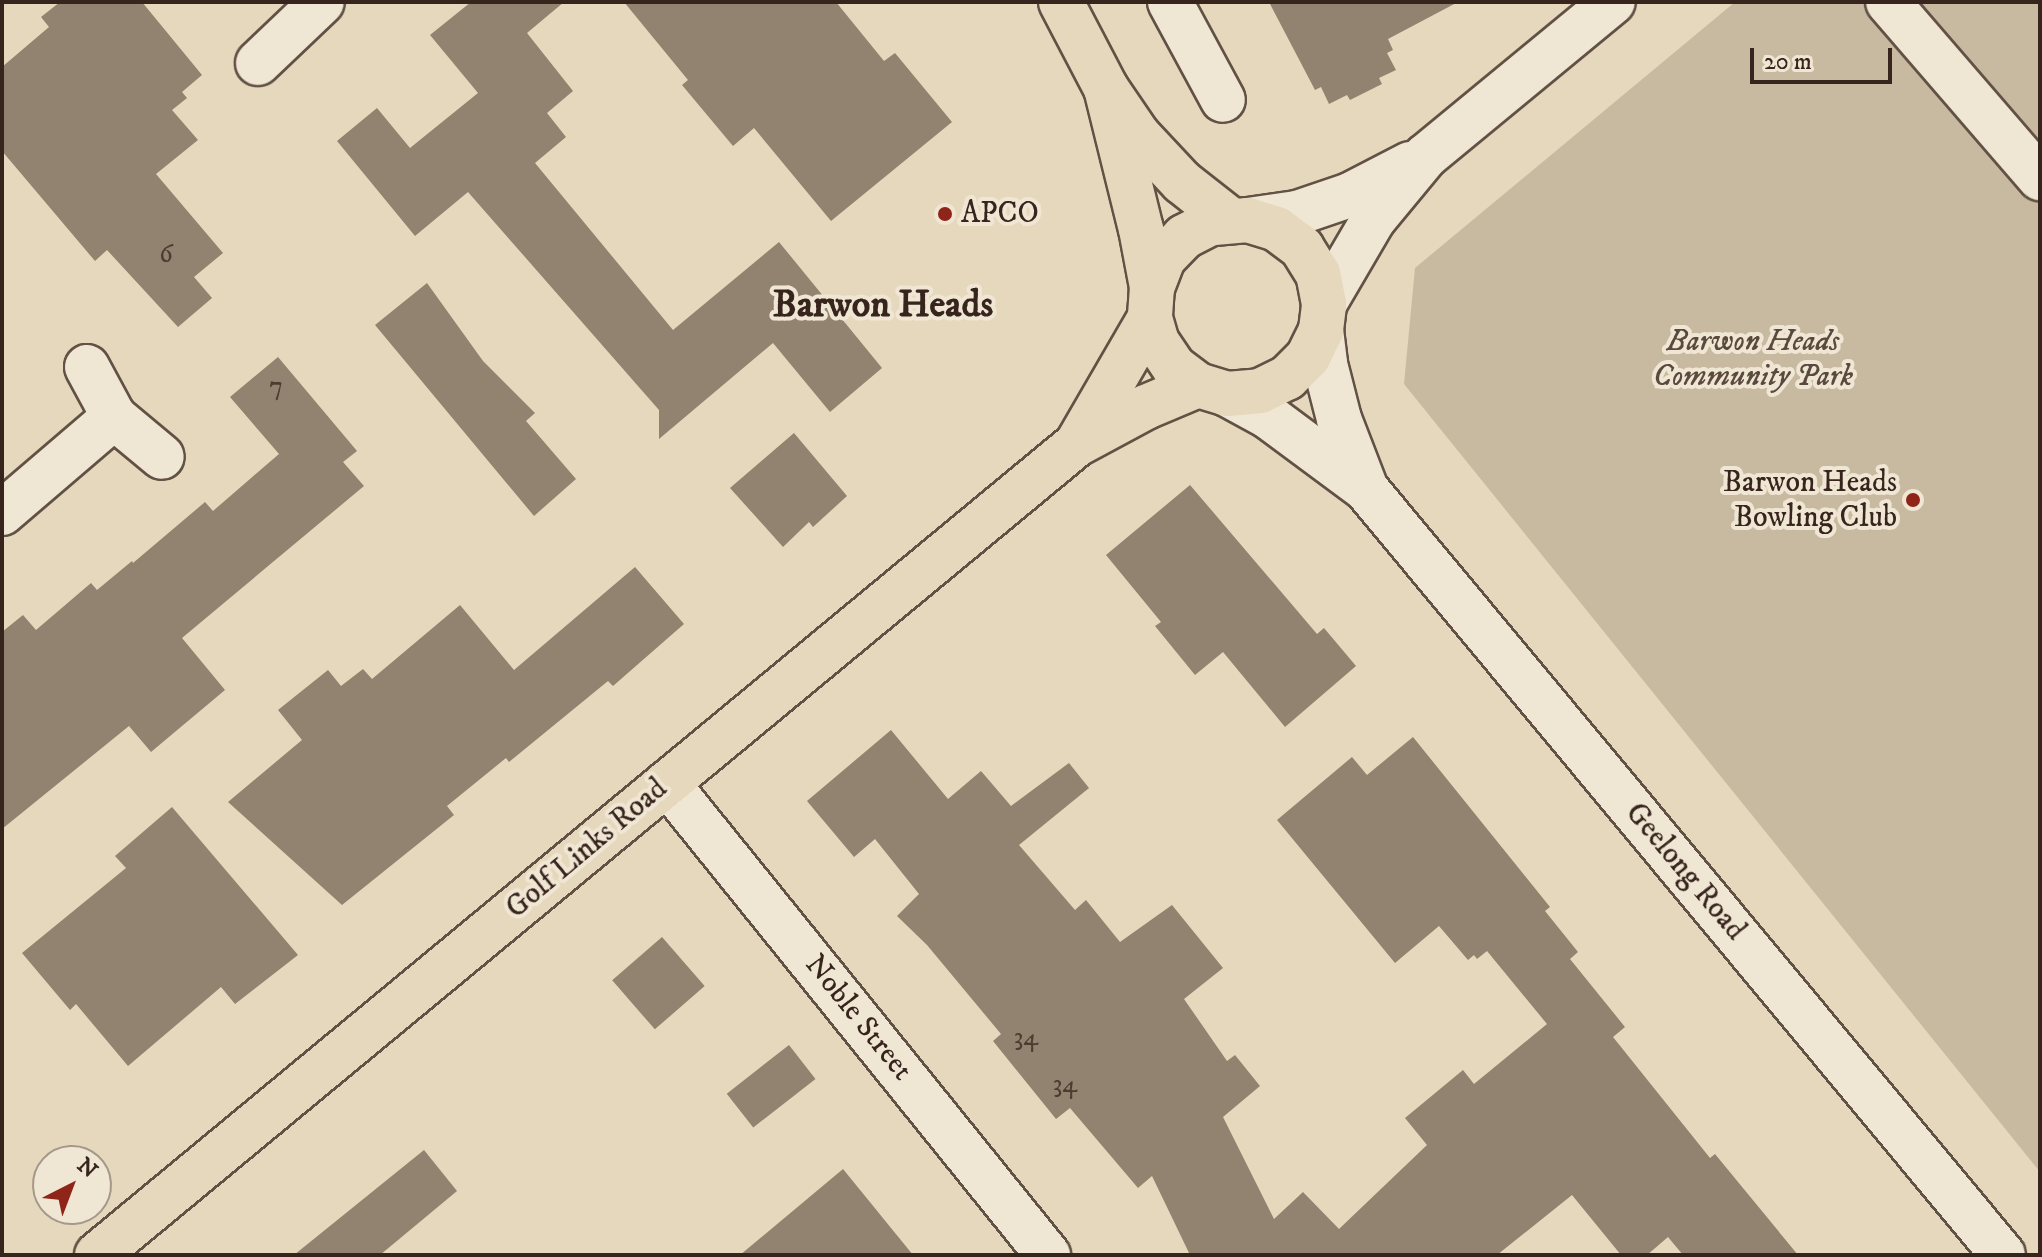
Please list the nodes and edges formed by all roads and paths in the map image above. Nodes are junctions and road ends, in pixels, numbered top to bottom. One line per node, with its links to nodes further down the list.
1 (322, 2): 6 (street)
2 (1061, 2): 7 (main road)
3 (1170, 2): 8 (street)
4 (1613, 2): 9 (street)
5 (1888, 2): 10 (street)
6 (258, 63)
7 (1106, 88): 11 (main road); 12 (main road)
8 (1223, 100)
9 (1426, 156): 11 (street); 13 (street)
10 (2040, 178)
11 (1239, 220): 12 (main road); 13 (main road)
12 (1151, 302): 15 (main road); 17 (main road, Golf Links Road)
13 (1323, 317): 15 (main road); 19 (street, Geelong Road)
14 (87, 367): 16 (street)
15 (1212, 389): 17 (main road, Golf Links Road); 19 (street, Geelong Road)
16 (114, 417): 18 (street); 20 (street)
17 (1077, 444): 21 (main road, Golf Links Road)
18 (162, 457)
19 (1366, 489): 24 (street, Geelong Road)
20 (2, 513)
21 (667, 783): 22 (main road, Golf Links Road); 23 (street, Noble Street)
22 (115, 1250)
23 (1048, 1255)
24 (2003, 1255)

